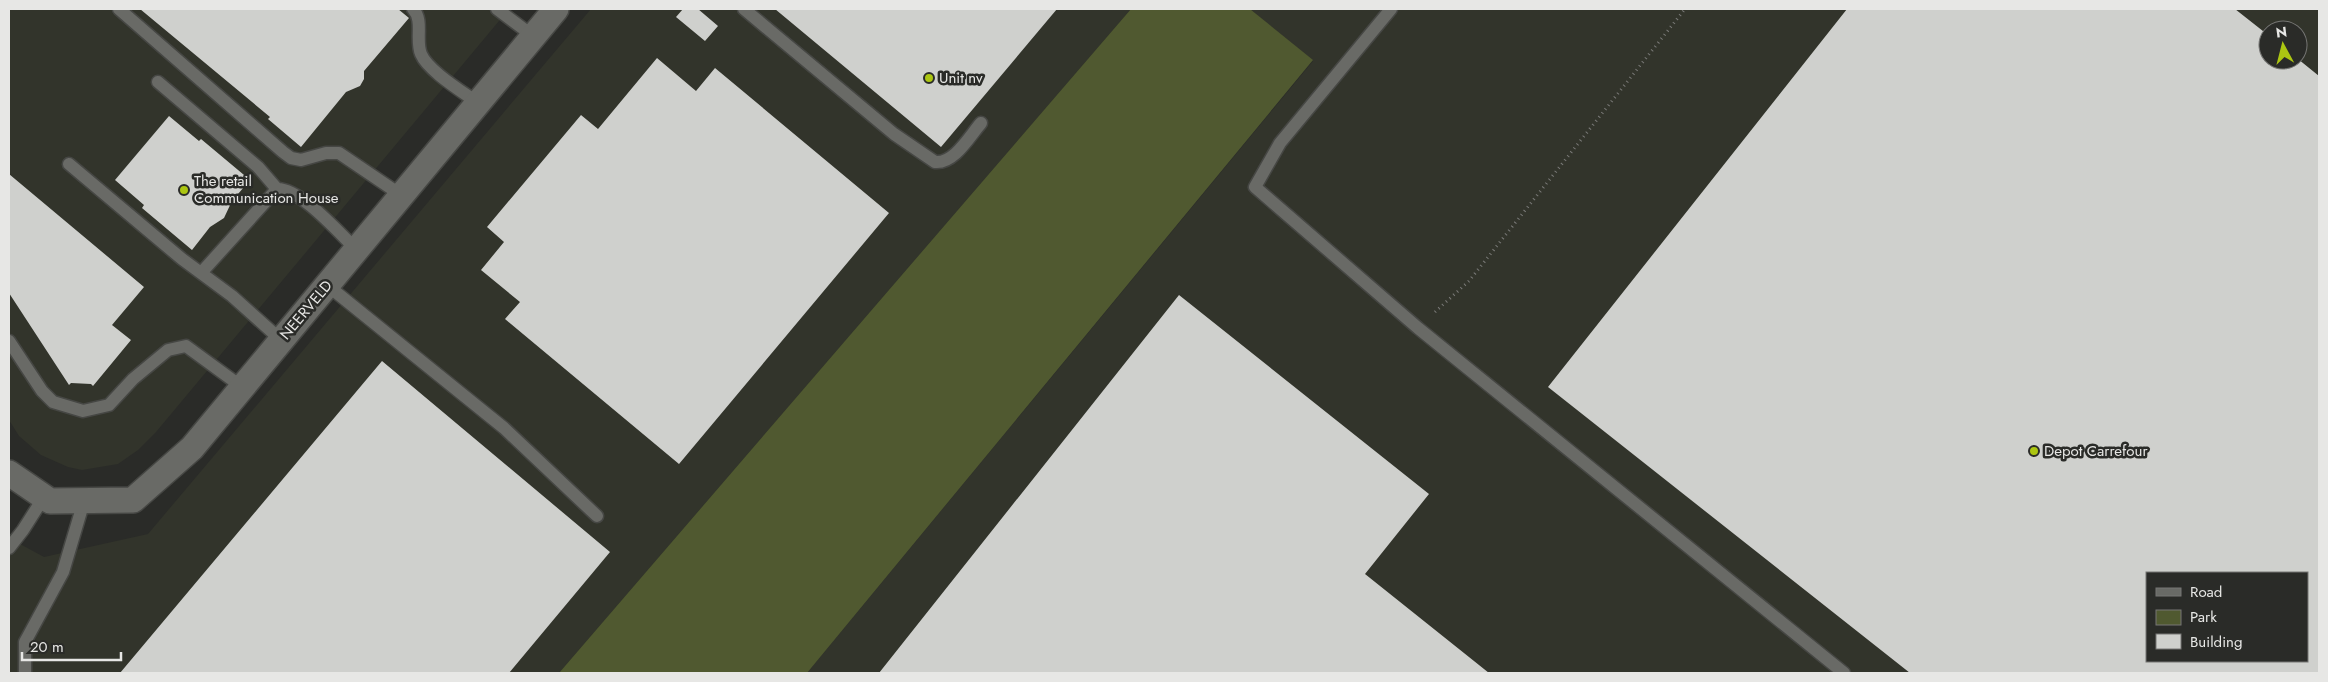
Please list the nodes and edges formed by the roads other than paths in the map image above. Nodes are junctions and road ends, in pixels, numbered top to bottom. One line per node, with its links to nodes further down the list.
1 (119, 9): 13 (lane)
2 (413, 9): 9 (lane)
3 (497, 9): 7 (lane)
4 (556, 9): 7 (street, NEERVELD)
5 (744, 9): 10 (lane)
6 (1391, 9): 26 (lane)
7 (533, 36): 9 (street, NEERVELD)
8 (158, 82): 12 (lane)
9 (478, 103): 13 (street, NEERVELD)
10 (981, 123)
11 (69, 164): 15 (lane)
12 (277, 189): 14 (lane); 15 (lane)
13 (401, 195): 14 (street, NEERVELD)
14 (356, 249): 16 (street, NEERVELD)
15 (201, 273): 17 (lane)
16 (327, 285): 17 (street, NEERVELD); 23 (lane)
17 (281, 340): 19 (street, NEERVELD)
18 (9, 341): 19 (lane)
19 (242, 387): 22 (street, NEERVELD)
20 (9, 474): 21 (street, NEERVELD)
21 (44, 497): 22 (street, NEERVELD); 24 (lane)
22 (84, 501): 25 (lane)
23 (597, 516)
24 (9, 548)
25 (29, 671)
26 (1844, 673)

